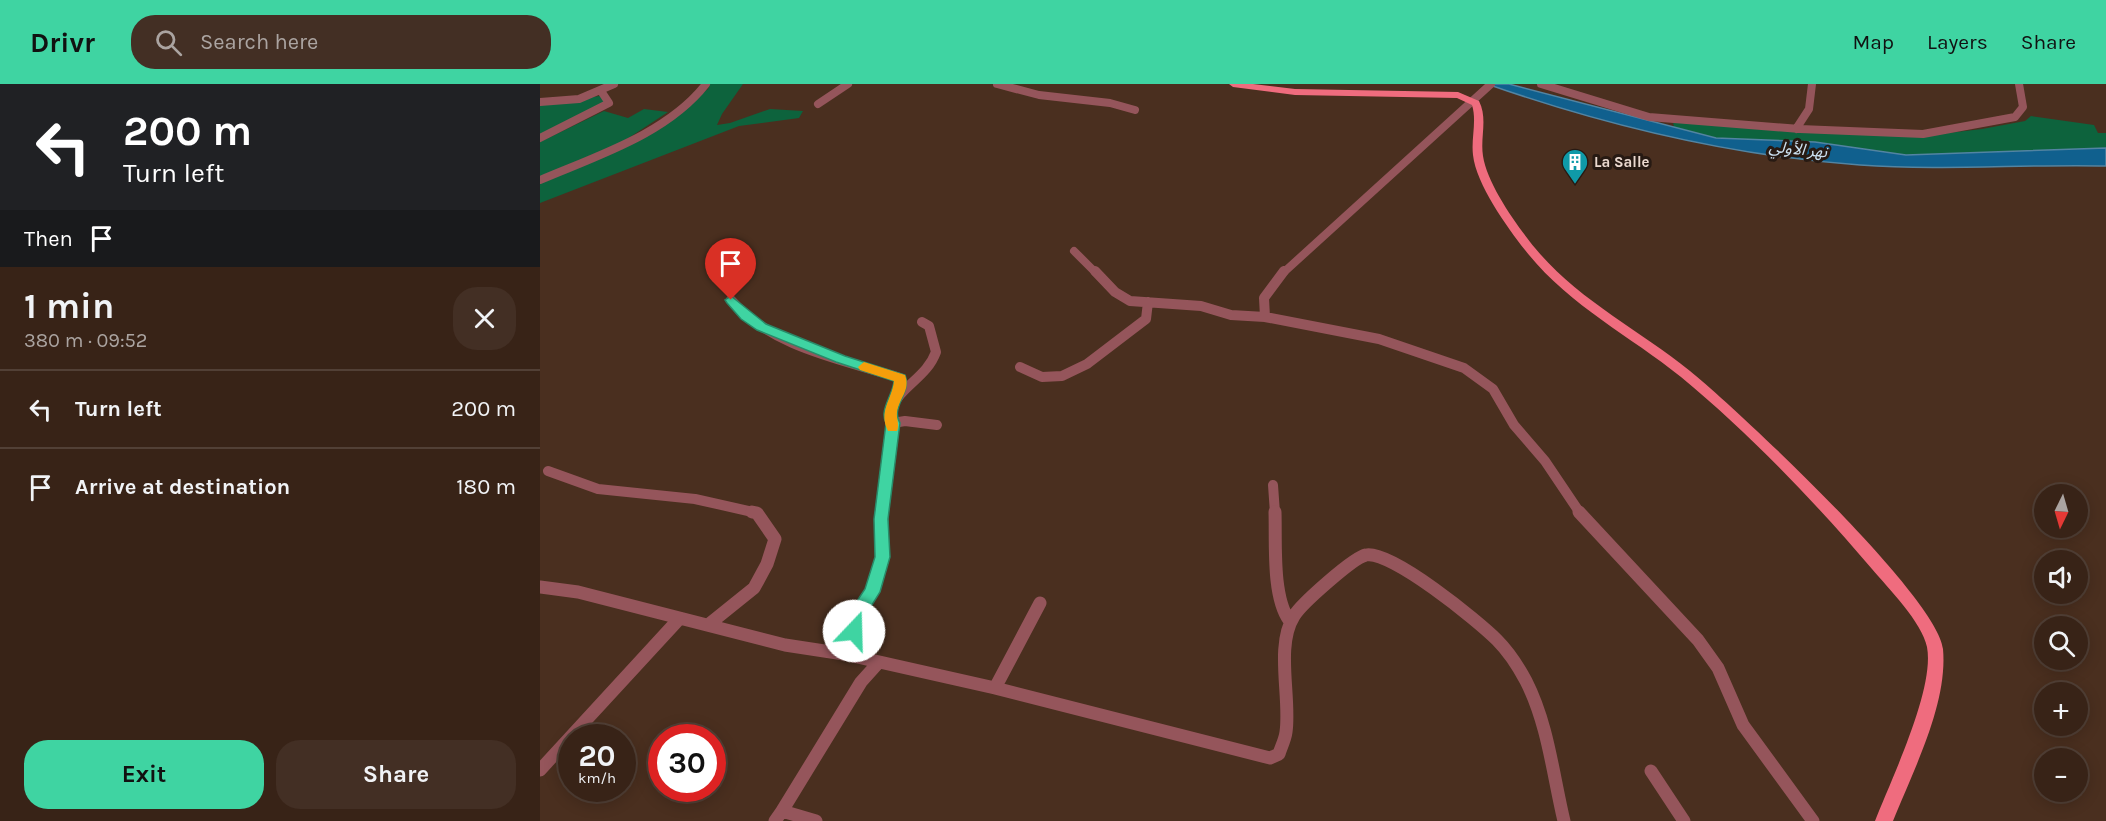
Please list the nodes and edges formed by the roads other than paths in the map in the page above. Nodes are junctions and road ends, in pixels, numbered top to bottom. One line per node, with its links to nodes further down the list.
1 (614, 84): 11 (street)
2 (706, 84): 18 (street)
3 (848, 84): 14 (street)
4 (996, 84): 15 (street)
5 (1233, 84): 12 (main road)
6 (1486, 84): 12 (street)
7 (1491, 84): 12 (street)
8 (1541, 84): 16 (street)
9 (1812, 84): 16 (street)
10 (2019, 84): 16 (street)
11 (600, 91): 13 (street); 17 (street)
12 (1475, 97): 22 (street); 45 (main road)
13 (540, 102)
14 (818, 104)
15 (1135, 110)
16 (1796, 129)
17 (540, 138)
18 (540, 180)
19 (1074, 251): 21 (street)
20 (731, 300): 25 (street)
21 (1148, 302): 22 (street); 24 (street)
22 (1265, 317): 44 (street)
23 (922, 322): 25 (street)
24 (1020, 367)
25 (899, 394): 26 (street)
26 (893, 423): 27 (street); 35 (street)
27 (937, 426)
28 (548, 471): 34 (street)
29 (1273, 485): 33 (street)
30 (540, 587): 32 (street)
31 (1040, 603): 37 (street)
32 (679, 619): 34 (street); 38 (street)
33 (1289, 620): 37 (street); 42 (street)
34 (708, 626): 35 (street)
35 (844, 654): 36 (street)
36 (879, 662): 37 (street); 40 (street)
37 (995, 688)
38 (540, 770)
39 (1651, 771): 43 (street)
40 (779, 816): 41 (street)
41 (816, 821)
42 (1564, 821)
43 (1684, 821)
44 (1813, 821)
45 (1884, 821)

